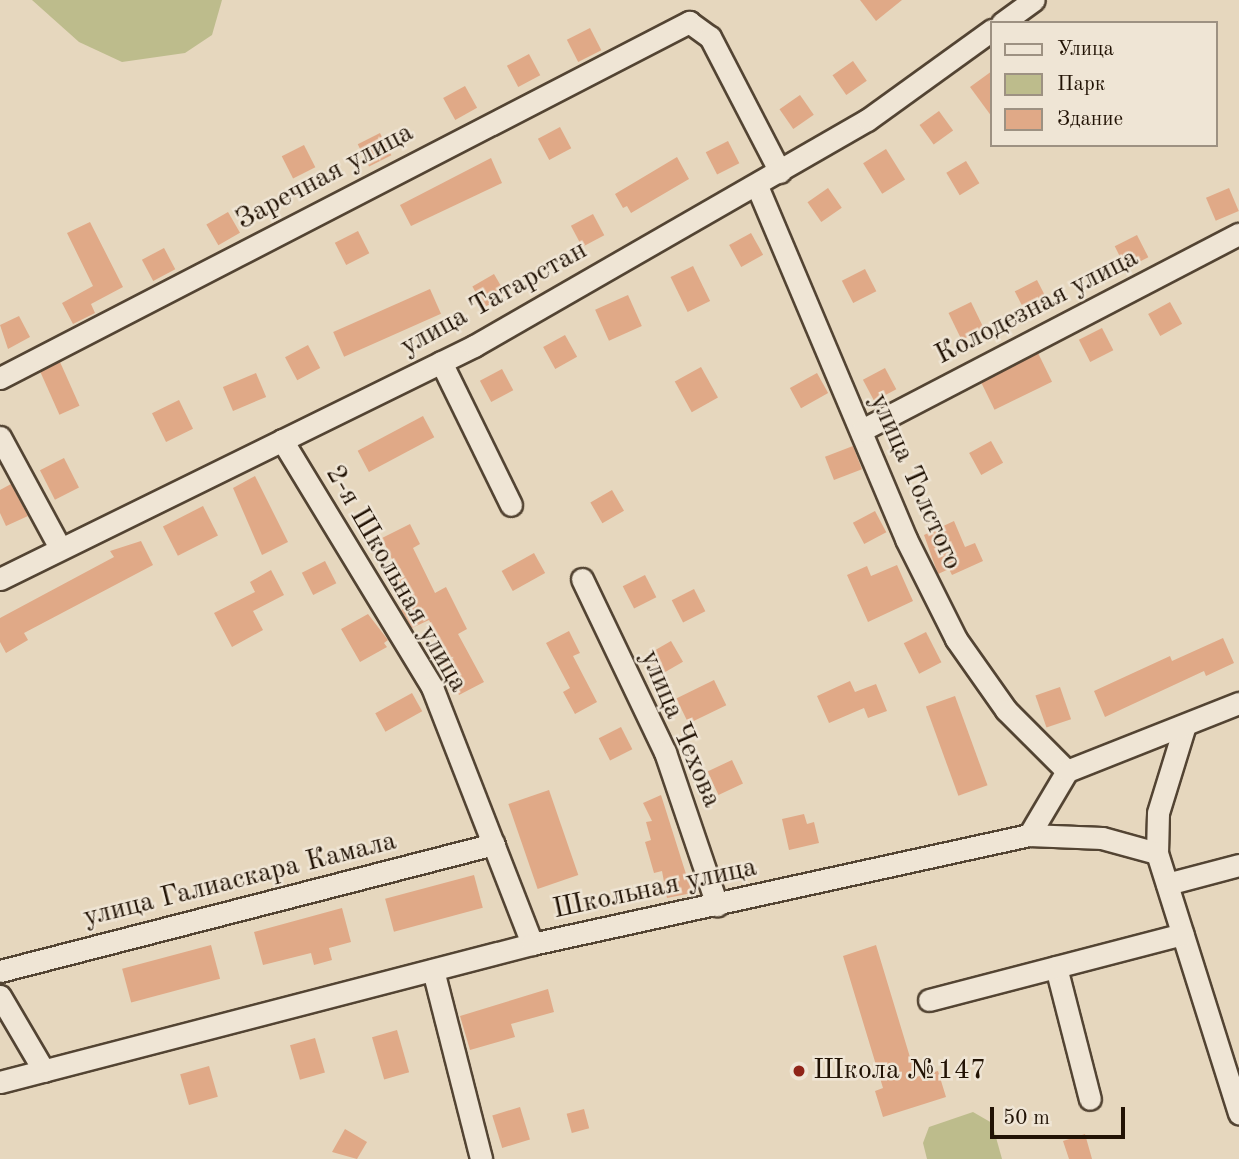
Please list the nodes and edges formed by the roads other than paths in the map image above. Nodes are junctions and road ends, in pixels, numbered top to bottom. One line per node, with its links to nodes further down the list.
1 (1034, 0): 2 (street)
2 (1005, 21)
3 (990, 31): 4 (street, улица Татарстан)
4 (780, 172): 5 (street, улица Татарстан); 8 (street, Заречная улица)
5 (757, 186): 7 (street, улица Татарстан); 9 (street, улица Толстого)
6 (1239, 234): 9 (street, Колодезная улица)
7 (441, 362): 11 (street, улица Татарстан); 12 (street)
8 (0, 378)
9 (862, 430): 18 (street, улица Толстого)
10 (0, 437): 13 (street)
11 (282, 440): 13 (street, улица Татарстан); 20 (street, 2-я Школьная улица)
12 (510, 505)
13 (60, 548): 14 (street, улица Татарстан)
14 (0, 579)
15 (582, 579): 24 (street, улица Чехова)
16 (1239, 703): 17 (street)
17 (1185, 725): 18 (street); 21 (street)
18 (1067, 771): 19 (street)
19 (1029, 835): 21 (street, Школьная улица); 24 (street, Школьная улица)
20 (494, 844): 26 (street, 2-я Школьная улица); 29 (street, улица Галиаскара Камала)
21 (1157, 853): 23 (street)
22 (1239, 865): 23 (street)
23 (1167, 884): 25 (street)
24 (717, 905): 26 (street, Школьная улица)
25 (1183, 934): 27 (street); 35 (street)
26 (532, 944): 28 (street, Школьная улица)
27 (1056, 967): 31 (street); 34 (street)
28 (433, 970): 32 (street, Школьная улица); 36 (street)
29 (0, 971)
30 (0, 996): 32 (street)
31 (929, 1000)
32 (44, 1071): 33 (street, Школьная улица)
33 (0, 1082)
34 (1090, 1099)
35 (1239, 1112)
36 (481, 1159)

